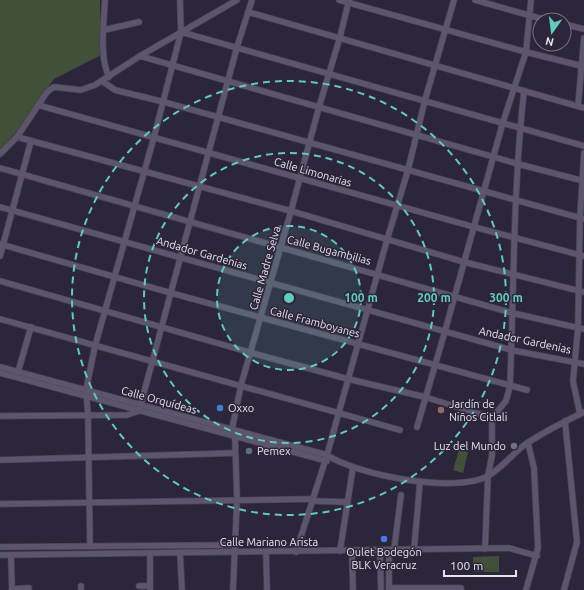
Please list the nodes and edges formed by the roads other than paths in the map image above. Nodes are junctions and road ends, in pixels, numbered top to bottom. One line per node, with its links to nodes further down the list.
1 (105, 0): 15 (street)
2 (180, 0): 17 (street)
3 (237, 0): 17 (street)
4 (252, 0): 10 (street)
5 (339, 0): 9 (street)
6 (454, 0): 16 (street)
7 (475, 0): 11 (street)
8 (531, 0): 11 (street)
9 (348, 1): 16 (street); 18 (street, Calle Madre Selva)
10 (248, 12): 18 (street); 20 (street)
11 (531, 16): 21 (street)
12 (139, 22): 15 (street)
13 (572, 26): 14 (street)
14 (584, 29)
15 (104, 30): 27 (street)
16 (445, 30): 21 (street); 24 (street)
17 (181, 32): 20 (street); 22 (street); 23 (street)
18 (340, 37): 24 (street); 26 (street, Calle Madre Selva)
19 (584, 38): 25 (street)
20 (237, 48): 26 (street); 29 (street)
21 (526, 52): 25 (street); 30 (street)
22 (140, 56): 23 (street); 27 (street)
23 (172, 65): 29 (street); 33 (street)
24 (435, 66): 30 (street); 32 (street)
25 (582, 66): 36 (street)
26 (328, 73): 32 (street); 35 (street, Calle Madre Selva)
27 (108, 78): 28 (street)
28 (102, 81): 33 (street); 34 (street)
29 (228, 82): 35 (street); 37 (street)
30 (513, 88): 31 (street); 38 (street)
31 (524, 91): 36 (street); 39 (street)
32 (425, 100): 38 (street); 40 (street)
33 (164, 102): 37 (street); 42 (street)
34 (38, 104): 41 (street); 42 (street, Calle Limonarias)
35 (319, 107): 40 (street); 44 (street, Calle Madre Selva)
36 (581, 107)
37 (219, 117): 44 (street); 46 (street)
38 (503, 122): 39 (street); 49 (street)
39 (520, 128): 45 (street); 50 (street)
40 (417, 135): 49 (street); 52 (street)
41 (16, 137): 43 (street); 48 (street)
42 (154, 137): 46 (street, Calle Limonarias); 53 (street)
43 (31, 141): 53 (street); 54 (street)
44 (310, 142): 52 (street); 55 (street, Calle Madre Selva)
45 (584, 146)
46 (208, 152): 55 (street, Calle Limonarias); 57 (street)
47 (584, 152): 56 (street)
48 (0, 154)
49 (494, 157): 50 (street); 58 (street)
50 (518, 164): 56 (street); 59 (street)
51 (0, 168): 54 (street, Calle Bugambilias)
52 (408, 170): 58 (street); 60 (street)
53 (144, 173): 57 (street); 61 (street)
54 (22, 175): 61 (street, Calle Bugambilias); 63 (street)
55 (300, 178): 60 (street, Calle Limonarias); 64 (street, Calle Madre Selva)
56 (583, 181): 65 (street)
57 (199, 187): 64 (street); 66 (street)
58 (484, 191): 59 (street); 67 (street)
59 (517, 201): 65 (street); 68 (street)
60 (398, 205): 67 (street, Calle Limonarias); 69 (street)
61 (134, 206): 66 (street, Calle Bugambilias); 70 (street)
62 (0, 207): 63 (street, Andador Gardenias)
63 (12, 210): 70 (street, Andador Gardenias); 71 (street)
64 (291, 211): 69 (street); 72 (street, Calle Madre Selva)
65 (582, 219): 75 (street)
66 (190, 222): 72 (street, Calle Bugambilias); 74 (street)
67 (474, 228): 68 (street, Calle Limonarias); 76 (street)
68 (514, 238): 75 (street, Calle Limonarias); 78 (street)
69 (387, 240): 76 (street); 77 (street)
70 (125, 242): 74 (street, Andador Gardenias); 79 (street)
71 (2, 244): 73 (street); 79 (street, Calle Framboyanes)
72 (281, 247): 77 (street, Calle Bugambilias); 81 (street, Calle Madre Selva)
73 (0, 256)
74 (181, 256): 81 (street, Andador Gardenias); 83 (street)
75 (582, 256): 82 (street)
76 (464, 262): 78 (street); 84 (street)
77 (377, 274): 84 (street, Calle Bugambilias); 85 (street)
78 (513, 275): 82 (street); 87 (street)
79 (114, 277): 83 (street, Calle Framboyanes); 86 (street)
80 (0, 281): 86 (street)
81 (271, 283): 85 (street, Andador Gardenias); 88 (street, Calle Madre Selva)
82 (581, 292): 92 (street)
83 (171, 293): 88 (street, Calle Framboyanes); 91 (street)
84 (454, 297): 87 (street, Calle Bugambilias); 93 (street)
85 (367, 310): 93 (street, Andador Gardenias); 94 (street)
86 (104, 311): 91 (street); 95 (street)
87 (512, 313): 92 (street, Calle Bugambilias); 96 (street)
88 (261, 318): 94 (street, Calle Framboyanes); 97 (street, Calle Madre Selva)
89 (0, 319): 90 (street)
90 (31, 327): 95 (street); 103 (street)
91 (161, 327): 97 (street); 99 (street)
92 (581, 329): 98 (street)
93 (445, 331): 96 (street, Andador Gardenias); 101 (street)
94 (358, 345): 101 (street, Calle Framboyanes); 105 (street)
95 (95, 346): 99 (street); 109 (street)
96 (511, 350): 98 (street, Andador Gardenias); 107 (street)
97 (252, 353): 105 (street); 106 (street, Calle Madre Selva)
98 (574, 361): 100 (street, Andador Gardenias); 113 (street)
99 (152, 362): 106 (street); 111 (street)
100 (584, 364)
101 (435, 366): 107 (street, Calle Framboyanes); 110 (street)
102 (0, 367): 103 (street, Calle Orquídeas)
103 (18, 372): 109 (street, Calle Orquídeas)
104 (0, 373): 109 (street, Calle Orquídeas)
105 (348, 379): 110 (street); 112 (street)
106 (241, 385): 112 (street); 121 (street, Calle Madre Selva)
107 (510, 386): 108 (street, Calle Framboyanes); 116 (street)
108 (527, 390)
109 (86, 394): 111 (street, Calle Orquídeas); 114 (street)
110 (425, 397): 116 (street); 119 (street)
111 (140, 408): 114 (street); 117 (street, Calle Orquídeas); 120 (street, Calle Orquídeas)
112 (338, 413): 122 (street); 126 (street)
113 (582, 413): 118 (street, Calle Orquídeas)
114 (88, 415): 115 (street); 127 (street)
115 (0, 416)
116 (492, 418): 132 (street)
117 (206, 422): 120 (street); 121 (street, Calle Orquídeas)
118 (565, 422): 124 (street, Calle Orquídeas); 169 (street)
119 (417, 427)
120 (205, 429): 123 (street, Calle Orquídeas)
121 (232, 429): 123 (street); 126 (street, Calle Orquídeas)
122 (400, 430)
123 (235, 437): 125 (street); 130 (street, Calle Orquídeas)
124 (528, 443): 132 (street, Calle Orquídeas); 156 (street)
125 (235, 453): 127 (street); 135 (street)
126 (326, 456): 129 (street, Calle Orquídeas); 130 (street)
127 (88, 459): 128 (street); 138 (street)
128 (0, 460)
129 (335, 461): 130 (street, Calle Orquídeas); 131 (street, Calle Orquídeas)
130 (324, 462): 136 (street)
131 (353, 466): 133 (street, Calle Orquídeas); 137 (street)
132 (488, 475): 133 (street, Calle Orquídeas); 143 (street)
133 (420, 482): 146 (street)
134 (401, 495): 145 (street)
135 (237, 500): 136 (street); 138 (street); 140 (street)
136 (313, 500): 137 (street); 151 (street)
137 (347, 502): 147 (street)
138 (89, 503): 139 (street); 141 (street)
139 (0, 504)
140 (236, 545): 141 (street, Calle Mariano Arista); 149 (street)
141 (90, 546): 142 (street, Calle Mariano Arista)
142 (0, 547)
143 (485, 549): 146 (street, Calle Mariano Arista); 156 (street, Calle Mariano Arista)
144 (380, 550): 145 (street, Calle Mariano Arista); 148 (street, Calle Mariano Arista); 167 (street)
145 (391, 550): 146 (street, Calle Mariano Arista); 161 (street)
146 (414, 550)
147 (340, 551): 148 (street, Calle Mariano Arista); 151 (street, Calle Mariano Arista)
148 (352, 551): 166 (street)
149 (236, 552): 150 (street, Calle Mariano Arista); 153 (street, Calle Mariano Arista); 164 (street)
150 (266, 552): 151 (street, Calle Mariano Arista); 165 (street)
151 (296, 552)
152 (150, 553): 153 (street, Calle Mariano Arista); 155 (street, Calle Mariano Arista); 159 (street)
153 (180, 553): 163 (street)
154 (0, 555): 155 (street, Calle Mariano Arista)
155 (12, 555): 160 (street)
156 (537, 556): 168 (street)
157 (139, 586): 159 (street)
158 (30, 588): 160 (street)
159 (150, 588)
160 (12, 589)
161 (389, 589): 162 (street)
162 (461, 589)
163 (182, 590)
164 (233, 590)
165 (267, 590)
166 (353, 590)
167 (381, 590)
168 (526, 590)
169 (564, 590)

